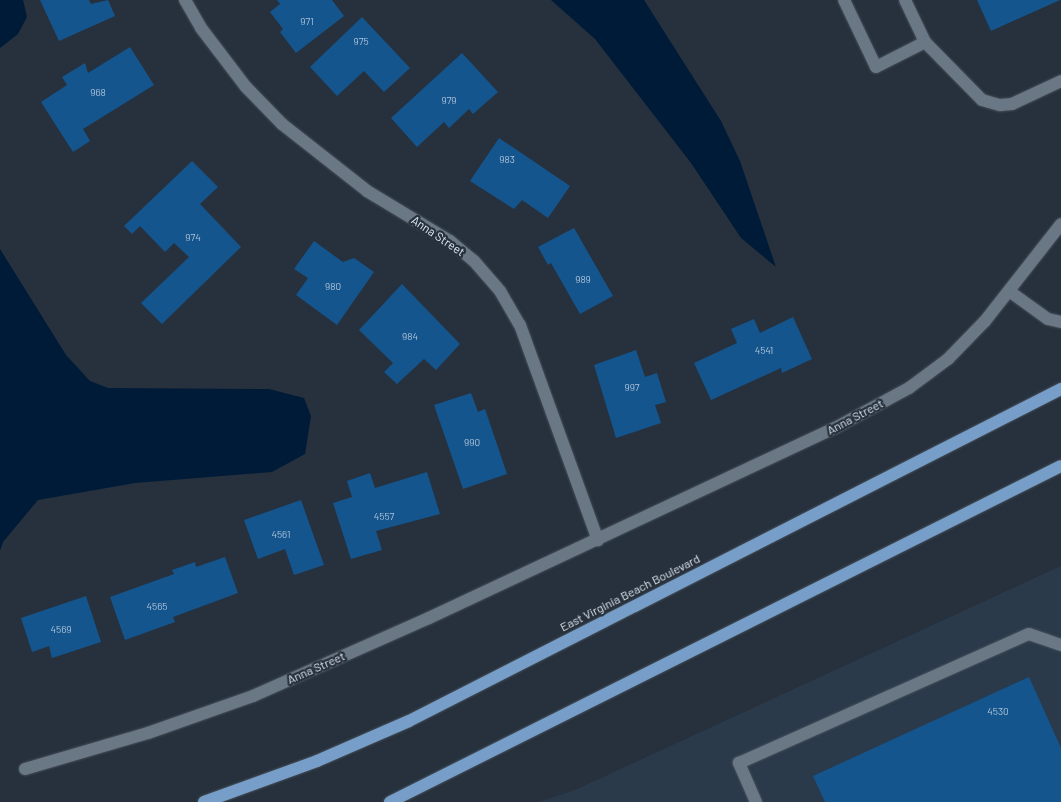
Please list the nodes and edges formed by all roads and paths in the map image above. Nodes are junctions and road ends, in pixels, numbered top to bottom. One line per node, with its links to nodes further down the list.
1 (185, 0): 11 (street, Anna Street)
2 (844, 0): 4 (street)
3 (905, 0): 4 (street)
4 (925, 42): 5 (street)
5 (1061, 81)
6 (1061, 224): 7 (street, Anna Street)
7 (1009, 292): 8 (street); 11 (street, Anna Street)
8 (1061, 322)
9 (1061, 389): 14 (main road, East Virginia Beach Boulevard)
10 (1061, 466): 15 (main road)
11 (598, 540): 13 (street, Anna Street)
12 (1061, 645): 16 (street)
13 (25, 769)
14 (204, 802)
15 (390, 802)
16 (756, 802)

